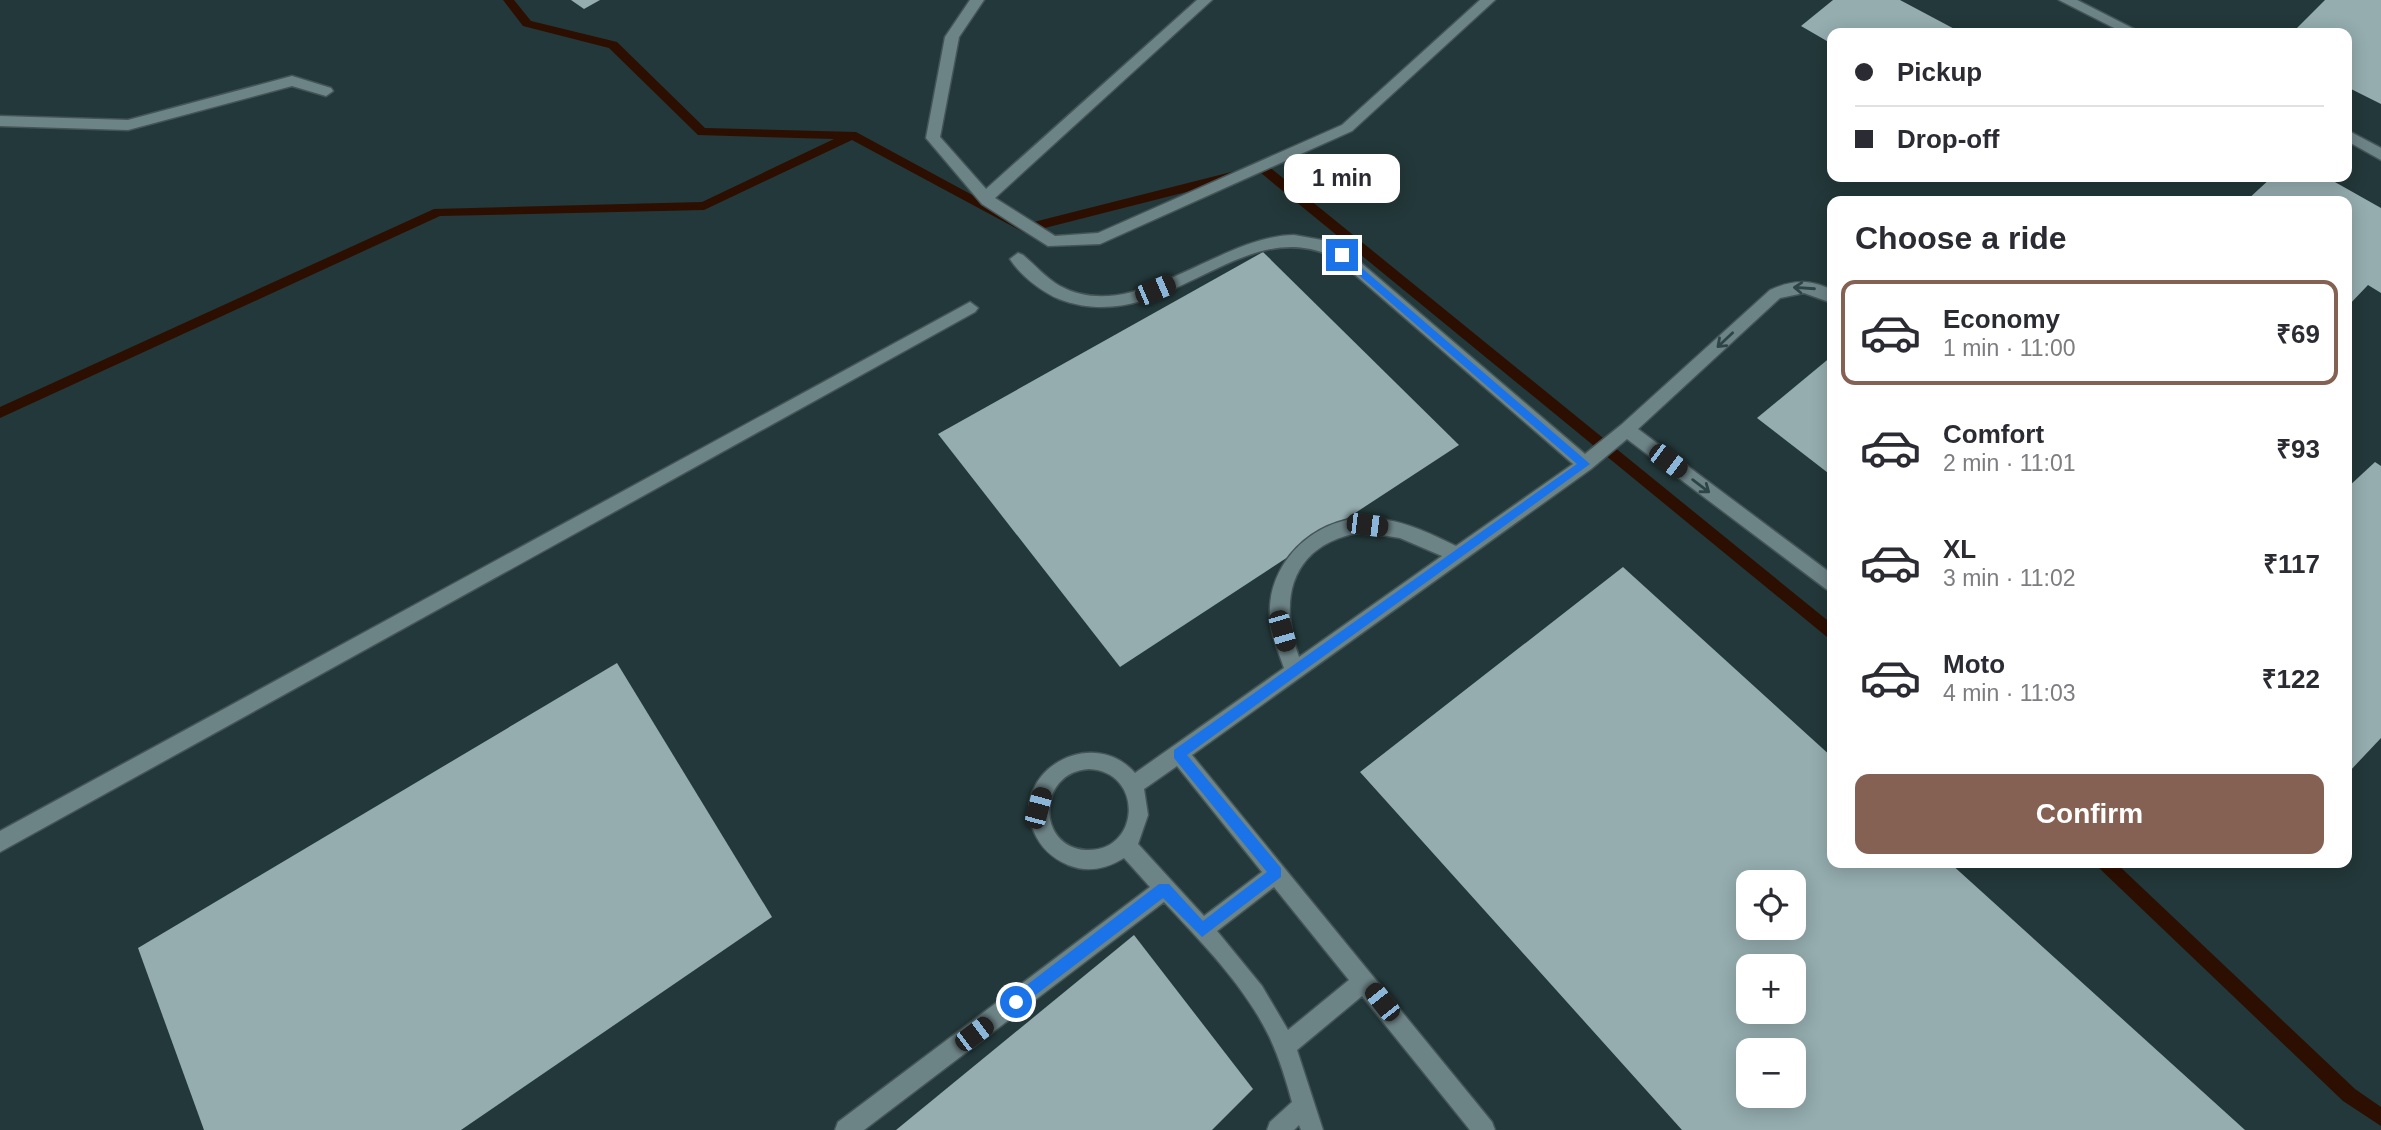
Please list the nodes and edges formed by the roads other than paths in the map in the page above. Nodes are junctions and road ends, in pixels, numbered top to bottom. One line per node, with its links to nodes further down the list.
1 (977, 0): 10 (street)
2 (1205, 0): 10 (street)
3 (1488, 0): 10 (street)
4 (2066, 0): 5 (street)
5 (2125, 28)
6 (326, 91): 7 (street)
7 (0, 121)
8 (2352, 138): 9 (street)
9 (2381, 155)
10 (986, 199)
11 (1018, 259): 15 (street)
12 (1827, 294): 14 (street, one-way to 14)
13 (970, 308): 21 (street)
14 (1624, 432): 15 (street); 17 (street, one-way to 17)
15 (1588, 462): 16 (street)
16 (1457, 555): 18 (street); 18 (street)
17 (1827, 580)
18 (1294, 671): 19 (street)
19 (1179, 754): 20 (street); 23 (street)
20 (1135, 785): 22 (street); 22 (street)
21 (0, 842)
22 (1125, 844): 24 (street)
23 (1276, 873): 25 (street); 26 (street)
24 (1164, 889): 25 (street); 29 (street)
25 (1202, 930): 27 (street)
26 (1365, 981): 27 (street); 32 (street)
27 (1285, 1046): 28 (street)
28 (1304, 1106): 30 (street); 31 (street)
29 (846, 1130)
30 (1278, 1130)
31 (1312, 1130)
32 (1484, 1130)

